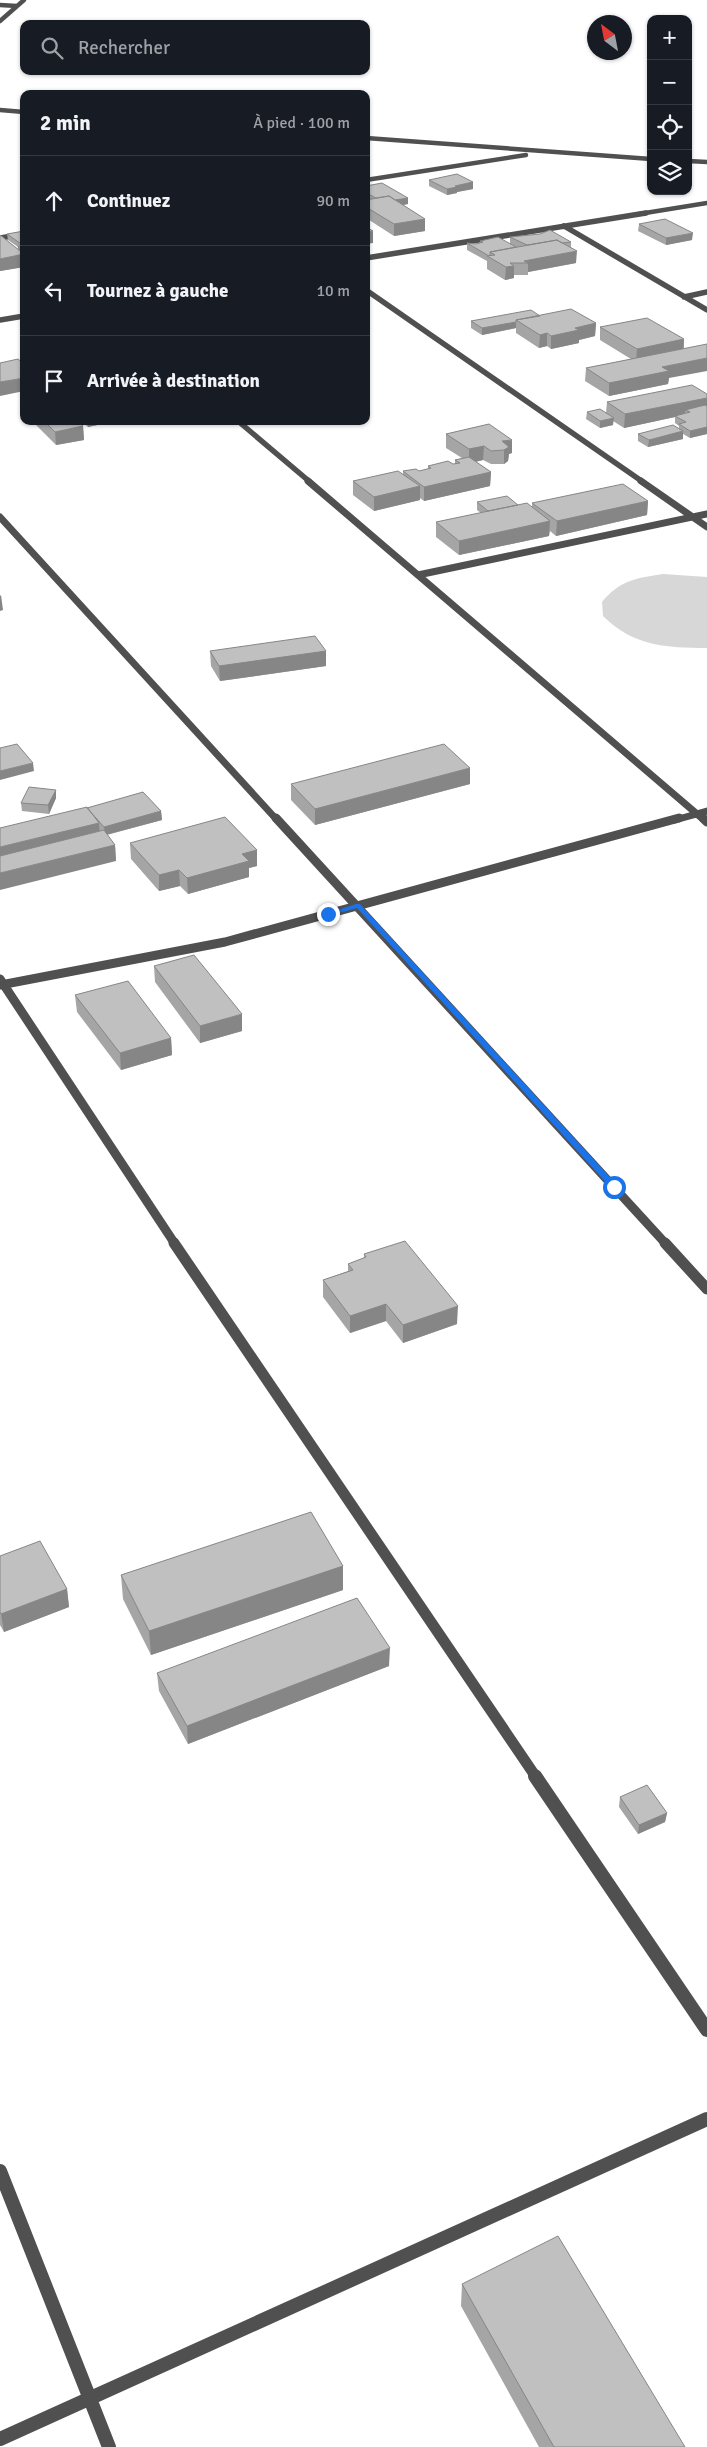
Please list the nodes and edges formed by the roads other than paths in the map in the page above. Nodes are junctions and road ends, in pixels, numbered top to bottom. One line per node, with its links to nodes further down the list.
1 (24, 0): 3 (street)
2 (0, 5): 3 (street)
3 (17, 6): 4 (street)
4 (0, 22)
5 (0, 110): 6 (street)
6 (20, 112)
7 (370, 138): 8 (street)
8 (544, 152): 9 (street); 12 (street)
9 (647, 159)
10 (692, 161): 11 (street)
11 (707, 162)
12 (370, 179)
13 (707, 203): 14 (street)
14 (564, 226): 17 (street); 20 (street)
15 (20, 235): 16 (street)
16 (0, 238)
17 (370, 257)
18 (707, 292): 20 (street)
19 (370, 293): 27 (street)
20 (684, 297): 21 (street)
21 (707, 310)
22 (20, 317): 23 (street)
23 (0, 320)
24 (243, 425): 31 (street)
25 (707, 514): 27 (street)
26 (0, 517): 29 (street)
27 (692, 517): 28 (street); 31 (street)
28 (707, 527)
29 (10, 528): 30 (street); 35 (street)
30 (0, 530)
31 (418, 575): 33 (street)
32 (707, 811): 33 (street)
33 (698, 814): 34 (street); 35 (street)
34 (707, 822)
35 (358, 906): 36 (street); 37 (street)
36 (1, 983): 38 (street)
37 (707, 1289)
38 (707, 2030)
39 (707, 2119): 41 (street)
40 (0, 2171): 41 (street)
41 (90, 2399): 42 (street); 43 (street)
42 (0, 2439)
43 (109, 2447)

